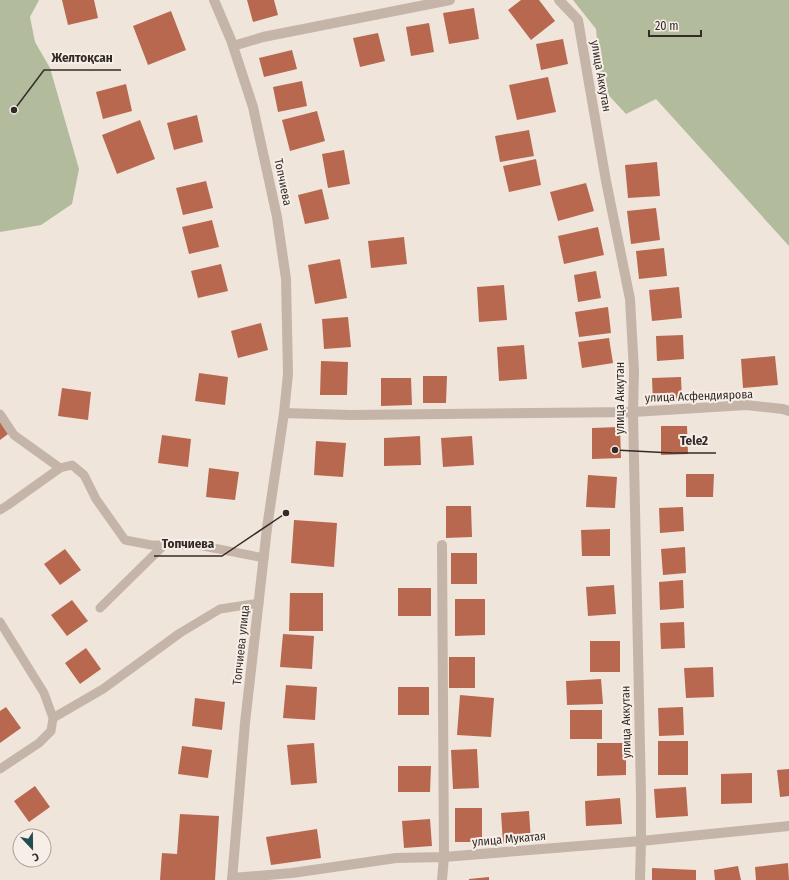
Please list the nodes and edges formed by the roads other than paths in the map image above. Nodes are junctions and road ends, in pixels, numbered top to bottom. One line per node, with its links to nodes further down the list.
1 (214, 0): 4 (street, Топчиева)
2 (450, 0): 4 (street)
3 (559, 0): 6 (street, улица Аккутан)
4 (233, 46): 7 (street, Топчиева)
5 (789, 411): 6 (street, улица Асфендиярова)
6 (633, 412): 7 (street); 20 (street, улица Аккутан)
7 (284, 413): 13 (street, Топчиева улица)
8 (0, 414): 9 (lane)
9 (60, 468): 10 (lane); 11 (lane)
10 (0, 510)
11 (164, 545): 13 (lane); 15 (lane)
12 (442, 545): 21 (street)
13 (264, 558): 14 (street, Топчиева улица)
14 (259, 603): 17 (lane); 22 (street, Топчиева улица)
15 (100, 608)
16 (0, 622): 17 (lane)
17 (53, 718): 18 (lane)
18 (0, 769)
19 (789, 826): 20 (street, улица Мукатая)
20 (641, 841): 21 (street, улица Мукатая); 24 (street, улица Аккутан)
21 (444, 857): 22 (street, улица Мукатая); 23 (street)
22 (232, 879)
23 (442, 880)
24 (640, 880)

